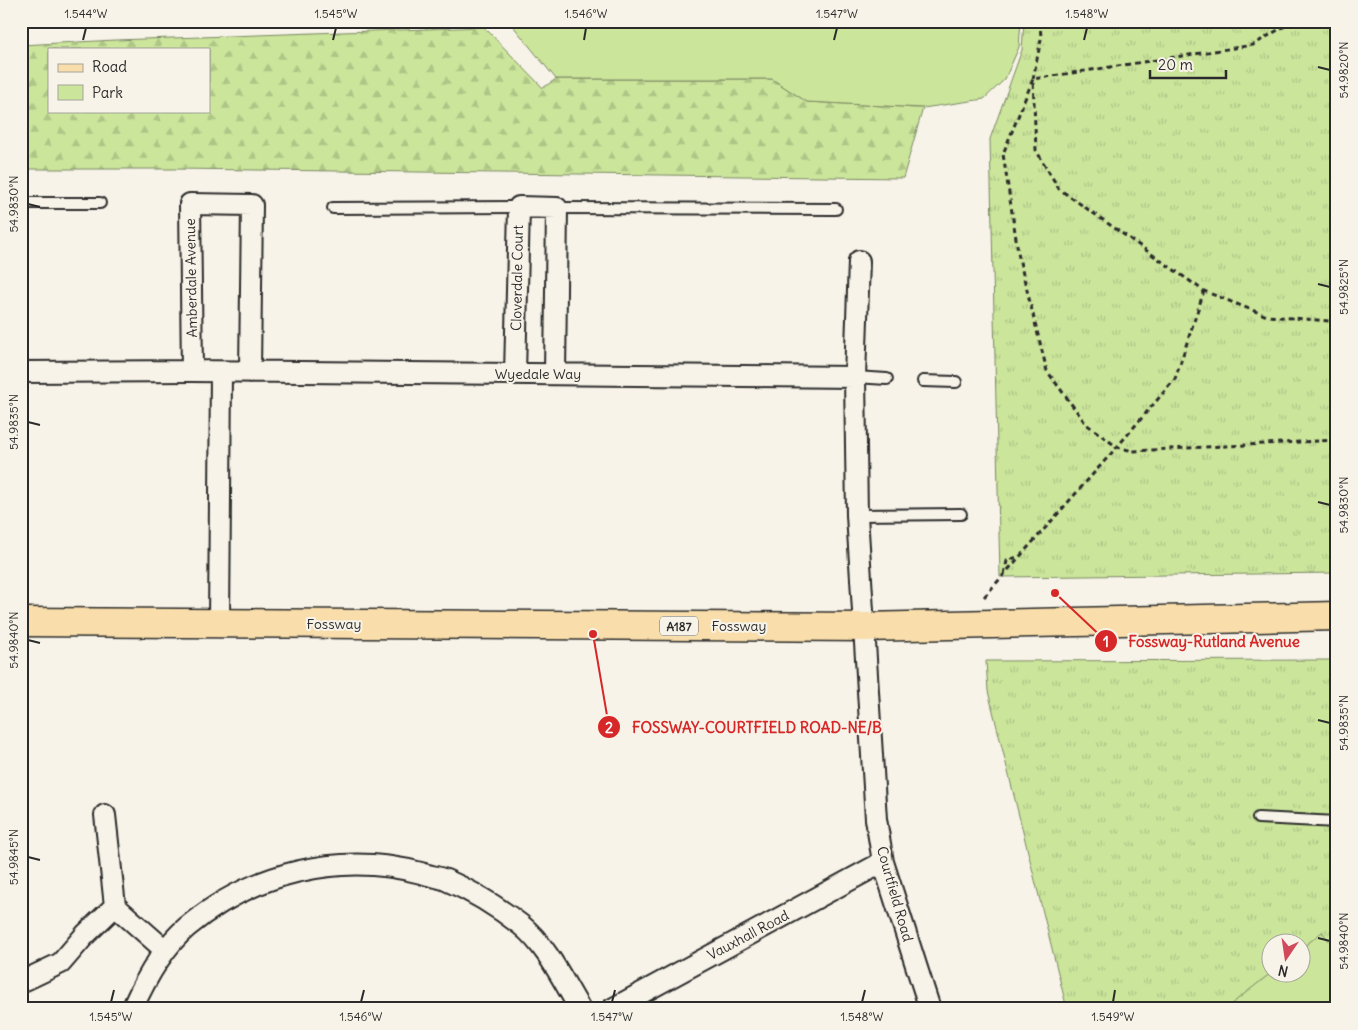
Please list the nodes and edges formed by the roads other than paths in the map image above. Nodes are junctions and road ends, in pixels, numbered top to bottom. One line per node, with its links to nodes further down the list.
1 (21, 203): 2 (lane)
2 (100, 203)
3 (519, 207): 4 (lane); 5 (street, Cloverdale Court); 12 (street, Cloverdale Court)
4 (333, 208)
5 (557, 208): 6 (lane); 13 (street)
6 (836, 209)
7 (859, 261): 14 (street)
8 (192, 371): 9 (street, Wyedale Way); 10 (street, Wyedale Way); 11 (street, Amberdale Avenue)
9 (21, 372)
10 (221, 372): 11 (street, Wyedale Way); 22 (street)
11 (250, 372): 12 (street, Wyedale Way)
12 (516, 374): 13 (street, Wyedale Way)
13 (555, 374): 14 (street, Wyedale Way)
14 (855, 377): 15 (lane); 19 (street)
15 (887, 379)
16 (923, 380): 17 (lane)
17 (956, 382)
18 (962, 514): 19 (lane)
19 (857, 515): 23 (street)
20 (1337, 616): 23 (main road, Fossway / A187)
21 (21, 622): 22 (main road, Fossway / A187)
22 (219, 623): 23 (main road, Fossway / A187)
23 (865, 627): 27 (street, Courtfield Road)
24 (105, 815): 28 (street)
25 (1258, 818): 26 (lane)
26 (1337, 822)
27 (883, 862): 33 (street, Vauxhall Road); 34 (street, Courtfield Road)
28 (115, 906): 29 (street); 30 (street)
29 (166, 950): 31 (street); 32 (street)
30 (21, 982)
31 (132, 1009)
32 (580, 1009)
33 (612, 1009)
34 (930, 1009)

